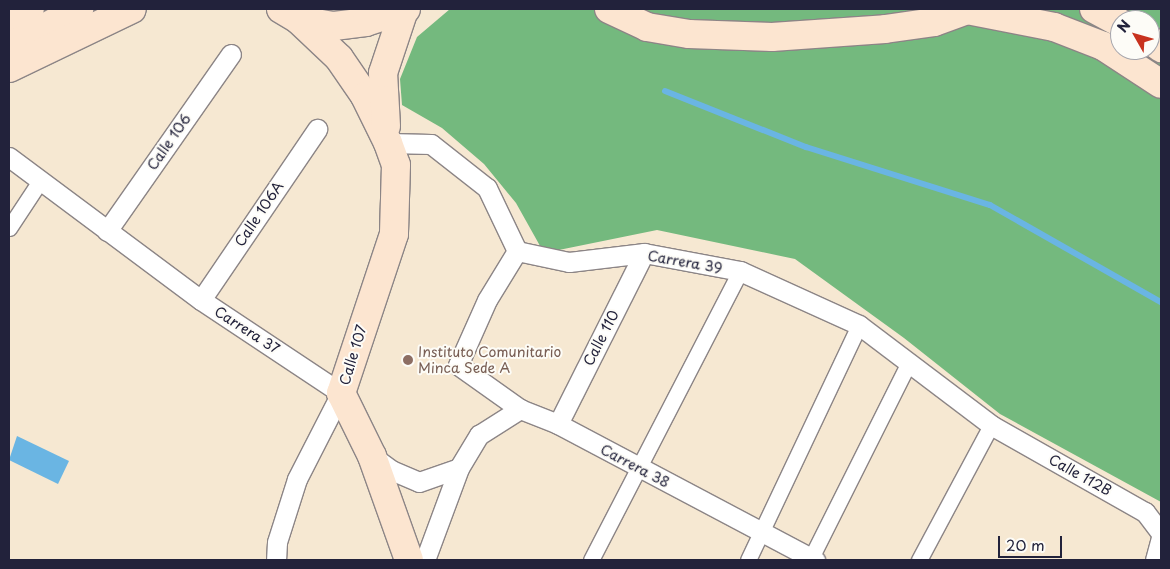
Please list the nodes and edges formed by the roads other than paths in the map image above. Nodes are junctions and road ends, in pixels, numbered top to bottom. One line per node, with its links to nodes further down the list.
1 (30, 9): 10 (main road)
2 (79, 9): 11 (main road)
3 (132, 9): 13 (main road)
4 (965, 9): 7 (main road); 14 (main road)
5 (1094, 9): 9 (main road)
6 (405, 10): 8 (main road); 16 (main road, Calle 107)
7 (614, 12)
8 (290, 14): 16 (main road, Calle 107)
9 (1110, 18)
10 (9, 21)
11 (9, 47)
12 (231, 54): 20 (street, Calle 106)
13 (9, 68)
14 (1161, 84)
15 (317, 129): 24 (street, Calle 106A)
16 (388, 143): 21 (street); 27 (main road, Calle 107)
17 (9, 157): 18 (street, Carrera 37)
18 (40, 181): 19 (street); 20 (street, Carrera 37)
19 (9, 228)
20 (107, 231): 24 (street, Carrera 37)
21 (517, 250): 22 (street, Carrera 39); 28 (street, Carrera 38)
22 (644, 253): 23 (street, Carrera 39); 29 (street, Calle 110)
23 (740, 271): 25 (street, Carrera 39); 33 (street)
24 (201, 300): 27 (street, Carrera 37)
25 (859, 325): 26 (street, Carrera 39); 34 (street)
26 (908, 364): 30 (street, Carrera 39); 42 (street)
27 (341, 393): 31 (main road); 37 (street, Calle 107)
28 (520, 409): 29 (street, Carrera 38); 32 (street)
29 (558, 424): 33 (street, Carrera 38)
30 (992, 425): 35 (street, Calle 112B); 43 (street)
31 (372, 456): 32 (street); 38 (main road)
32 (459, 468): 39 (street)
33 (639, 469): 34 (street, Carrera 38); 40 (street)
34 (764, 532): 41 (street); 42 (street, Carrera 38)
35 (1161, 533)
36 (1161, 538): 44 (street)
37 (276, 560)
38 (409, 560)
39 (424, 560)
40 (591, 560)
41 (748, 560)
42 (812, 560)
43 (919, 560)
44 (1155, 560)

